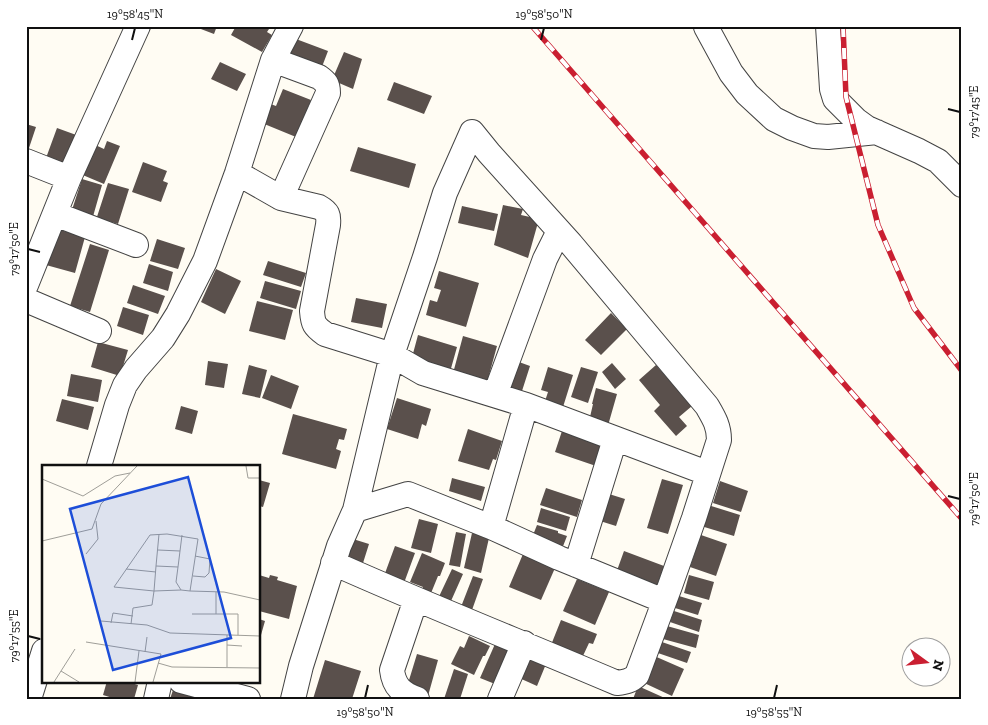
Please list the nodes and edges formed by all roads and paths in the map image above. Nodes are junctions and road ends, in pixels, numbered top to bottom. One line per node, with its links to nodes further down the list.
1 (138, 26): 9 (street)
2 (292, 26): 5 (street)
3 (828, 26): 6 (street)
4 (706, 27): 6 (street)
5 (272, 60): 8 (street); 11 (street)
6 (877, 132): 10 (street)
7 (26, 161): 9 (street)
8 (237, 174): 11 (street); 22 (street)
9 (69, 178): 12 (street)
10 (962, 185)
11 (281, 198): 18 (street)
12 (55, 214): 14 (street); 15 (street)
13 (559, 231): 18 (street); 19 (street); 23 (street)
14 (136, 245)
15 (26, 285)
16 (26, 300): 17 (street)
17 (99, 331)
18 (392, 355): 19 (street); 24 (street)
19 (495, 395): 20 (street)
20 (526, 405): 21 (street); 25 (street)
21 (615, 439): 23 (street); 27 (street)
22 (99, 465)
23 (707, 474): 29 (street)
24 (355, 510): 25 (street); 26 (street)
25 (492, 527): 27 (street)
26 (333, 563): 28 (street); 37 (street)
27 (576, 565): 29 (street)
28 (416, 599): 30 (street); 38 (street)
29 (664, 601): 30 (street)
30 (524, 643): 39 (street)
31 (42, 657): 34 (street)
32 (160, 682): 35 (street)
33 (185, 682): 36 (street)
34 (29, 699)
35 (156, 699)
36 (248, 699)
37 (293, 699)
38 (417, 699)
39 (500, 699)

